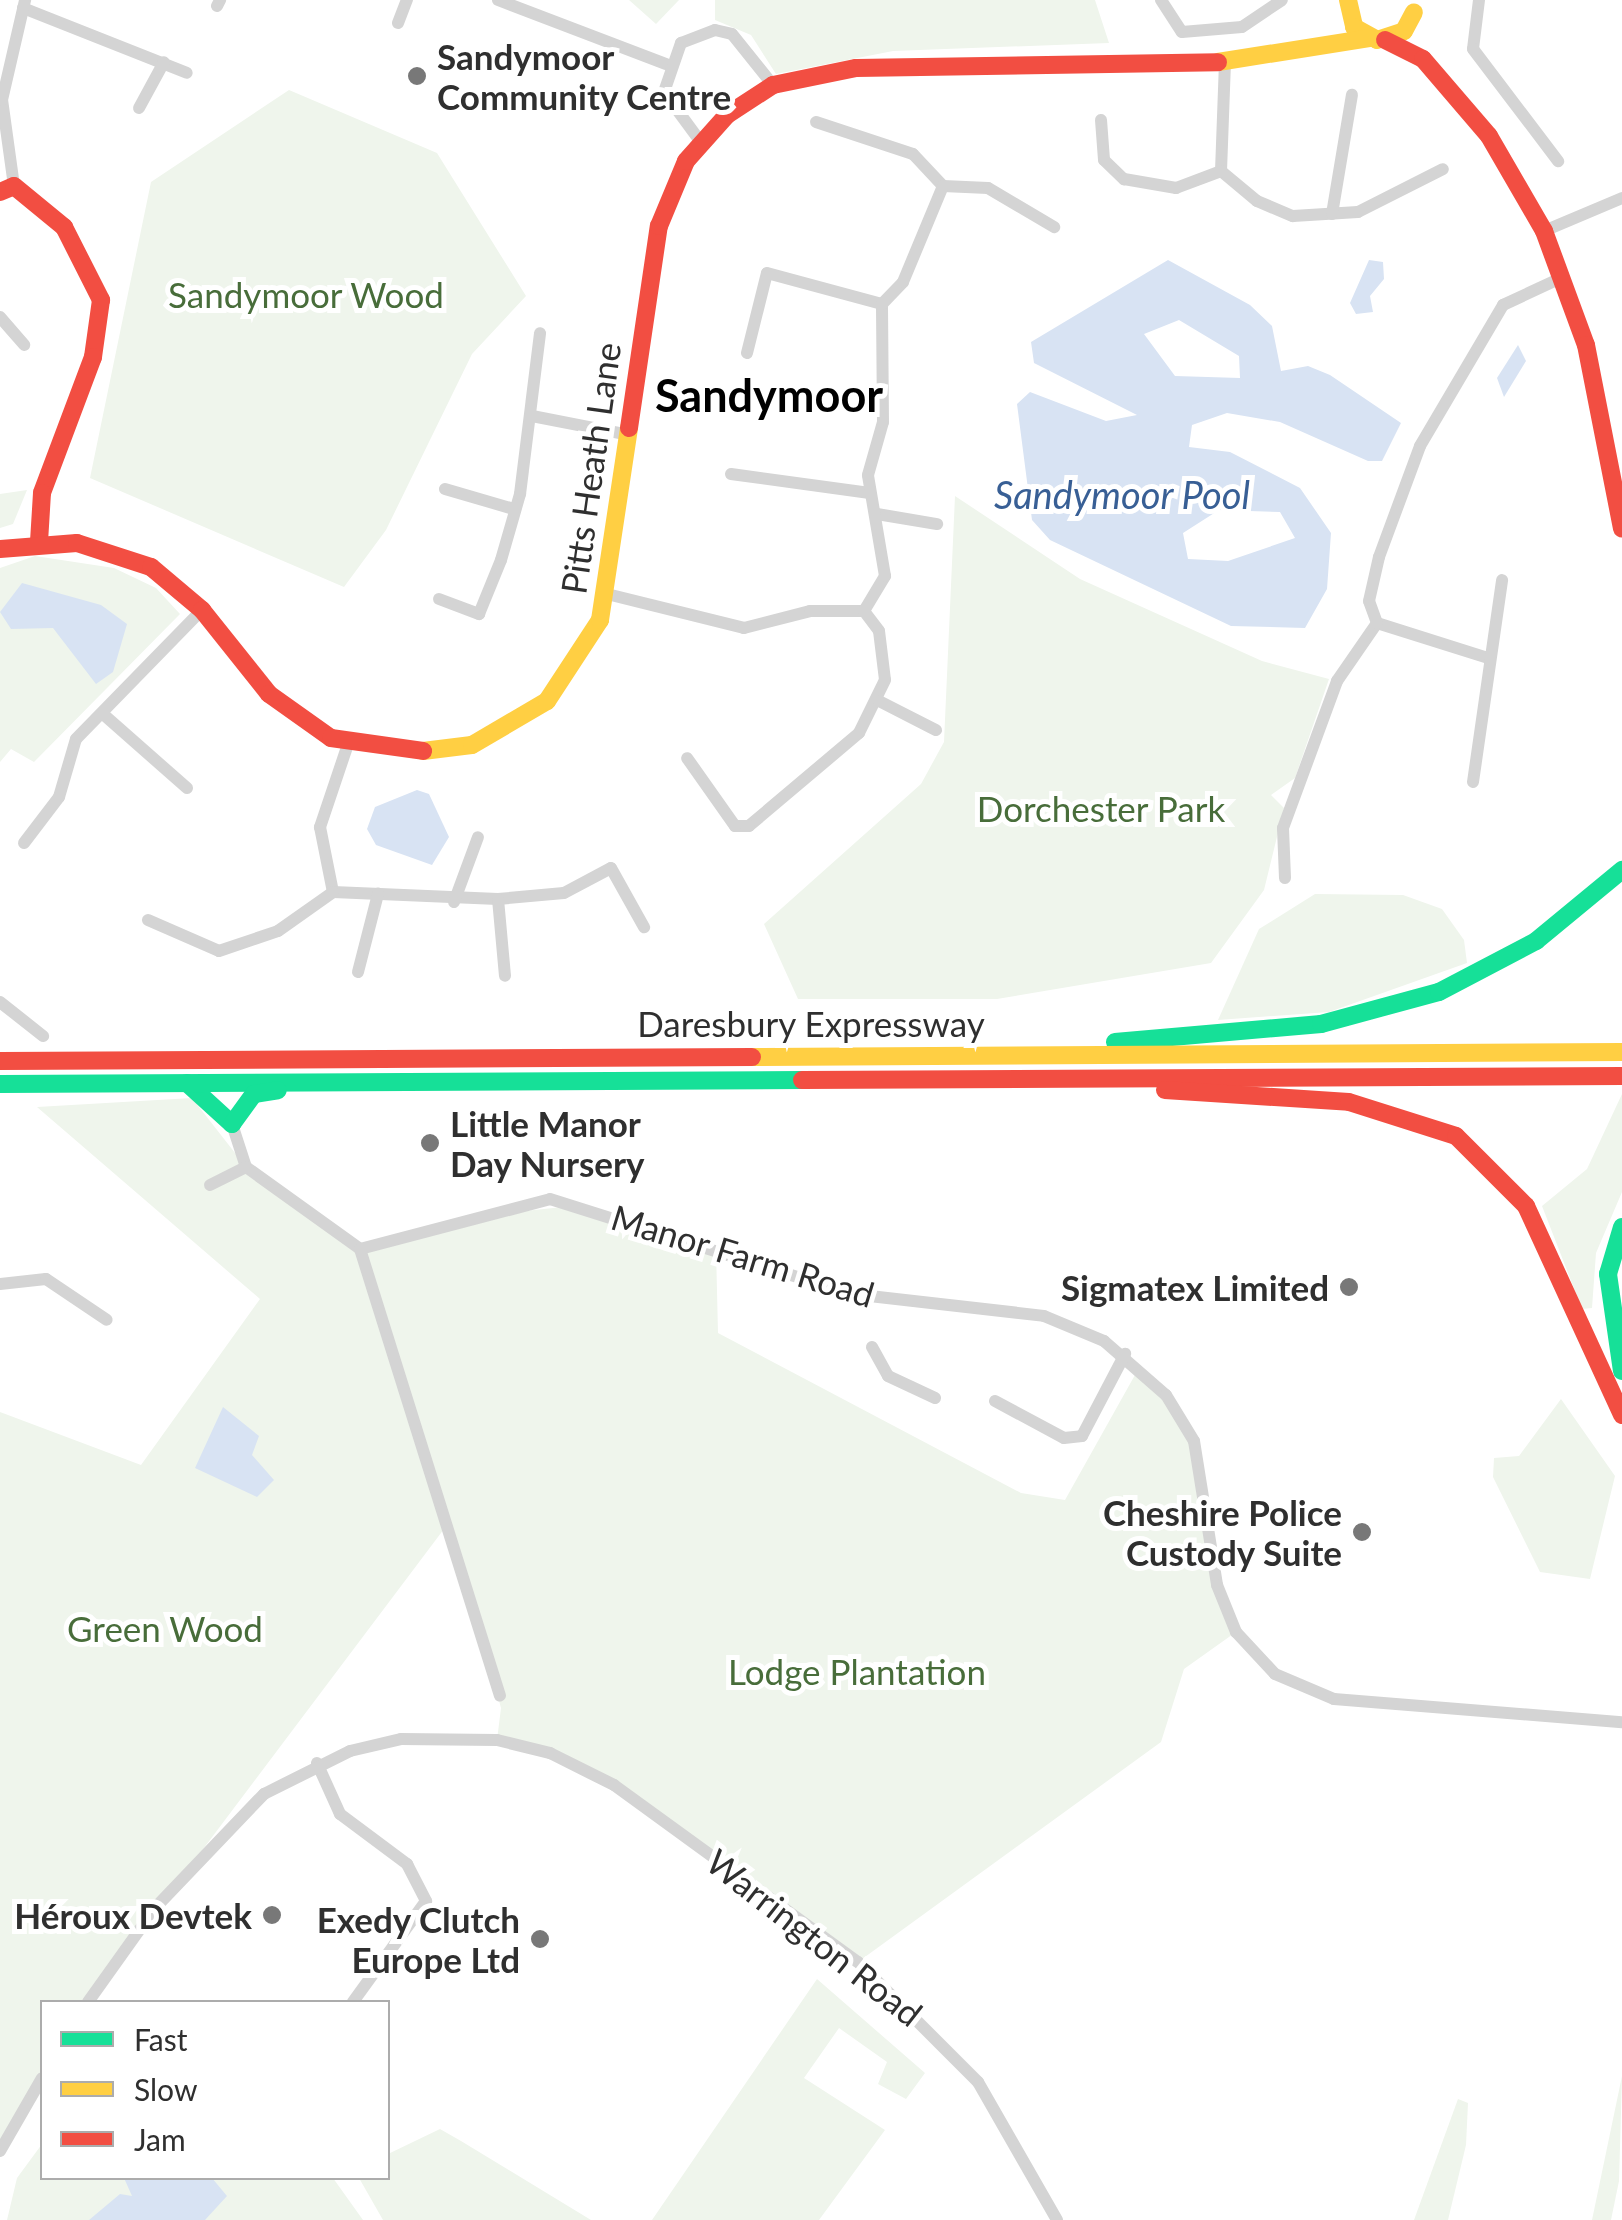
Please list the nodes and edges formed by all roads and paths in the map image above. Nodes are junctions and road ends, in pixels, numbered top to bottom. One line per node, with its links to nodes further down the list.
1 (407, 0): 9 (street)
2 (498, 0): 15 (street)
3 (1161, 0): 4 (street)
4 (1282, 0)
5 (1479, 0): 23 (street)
6 (1348, 3): 10 (main road); 11 (main road)
7 (24, 4): 13 (street); 27 (street)
8 (1414, 4): 10 (main road); 12 (main road)
9 (398, 23)
10 (1377, 39): 11 (main road, Pitts Heath Lane); 12 (main road)
11 (1326, 42): 14 (main road, Pitts Heath Lane)
12 (1423, 58): 31 (main road)
13 (164, 62): 16 (street); 19 (street)
14 (1225, 62): 17 (main road, Pitts Heath Lane); 25 (street)
15 (666, 64): 17 (street); 22 (street)
16 (187, 73)
17 (773, 85): 22 (main road, Pitts Heath Lane)
18 (1352, 95): 29 (street)
19 (139, 108)
20 (1101, 120): 25 (street)
21 (816, 122): 26 (street)
22 (700, 141): 39 (main road, Pitts Heath Lane)
23 (1558, 160)
24 (1443, 169): 29 (street)
25 (1221, 171): 29 (street)
26 (943, 186): 30 (street); 33 (street)
27 (7, 189): 47 (main road)
28 (1622, 198): 31 (street)
29 (1332, 214)
30 (1054, 227)
31 (1544, 231): 32 (main road)
32 (1563, 276): 46 (main road); 54 (street)
33 (882, 304): 37 (street); 42 (street)
34 (0, 317): 36 (street)
35 (540, 333): 38 (street)
36 (24, 345)
37 (747, 353)
38 (532, 416): 39 (street); 43 (street)
39 (630, 435): 50 (main road, Pitts Heath Lane)
40 (731, 474): 42 (street)
41 (445, 489): 43 (street)
42 (870, 493): 44 (street)
43 (514, 508): 51 (street)
44 (877, 514): 45 (street); 53 (street)
45 (937, 524)
46 (1622, 528)
47 (39, 542): 48 (main road, Pitts Heath Lane); 52 (main road, Pitts Heath Lane)
48 (0, 549)
49 (1502, 580): 55 (street)
50 (607, 594): 53 (street); 59 (main road, Pitts Heath Lane)
51 (440, 599)
52 (202, 610): 57 (street); 59 (main road, Pitts Heath Lane)
53 (864, 612): 56 (street)
54 (1377, 623): 55 (street); 66 (street)
55 (1488, 658): 61 (street)
56 (879, 702): 58 (street); 60 (street)
57 (103, 714): 62 (street); 64 (street)
58 (936, 730)
59 (348, 744): 67 (street)
60 (687, 758)
61 (1472, 782)
62 (187, 788)
63 (478, 838): 70 (street)
64 (24, 843)
65 (1622, 870): 78 (main road)
66 (1285, 878)
67 (333, 892): 68 (street); 71 (street)
68 (378, 894): 70 (street); 73 (street)
69 (498, 899): 70 (street); 72 (street); 74 (street)
70 (454, 902)
71 (148, 920)
72 (644, 927)
73 (358, 972)
74 (505, 976)
75 (0, 1002): 76 (street)
76 (43, 1036)
77 (1622, 1052): 78 (main road, Daresbury Expressway)
78 (914, 1055): 79 (main road, Daresbury Expressway)
79 (0, 1061)
80 (1622, 1076): 81 (main road, Daresbury Expressway)
81 (1016, 1078): 82 (main road, Daresbury Expressway); 97 (main road)
82 (374, 1080): 83 (main road, Daresbury Expressway); 85 (main road)
83 (185, 1082): 84 (main road, Daresbury Expressway); 85 (main road)
84 (0, 1084)
85 (232, 1124): 86 (street)
86 (246, 1167): 87 (street); 89 (street)
87 (210, 1185)
88 (1622, 1227): 94 (main road)
89 (360, 1248): 93 (street, Manor Farm Road); 98 (street)
90 (0, 1284): 91 (street)
91 (107, 1320)
92 (872, 1347): 95 (street)
93 (1124, 1354): 96 (street); 99 (street, Manor Farm Road)
94 (1622, 1371)
95 (934, 1398)
96 (996, 1401)
97 (1622, 1415)
98 (500, 1696)
99 (1622, 1722)
100 (317, 1763): 101 (street, Warrington Road); 102 (street); 105 (street, Warrington Road)
101 (90, 2000)
102 (354, 2000)
103 (40, 2081): 104 (street)
104 (0, 2151)
105 (1058, 2220)

